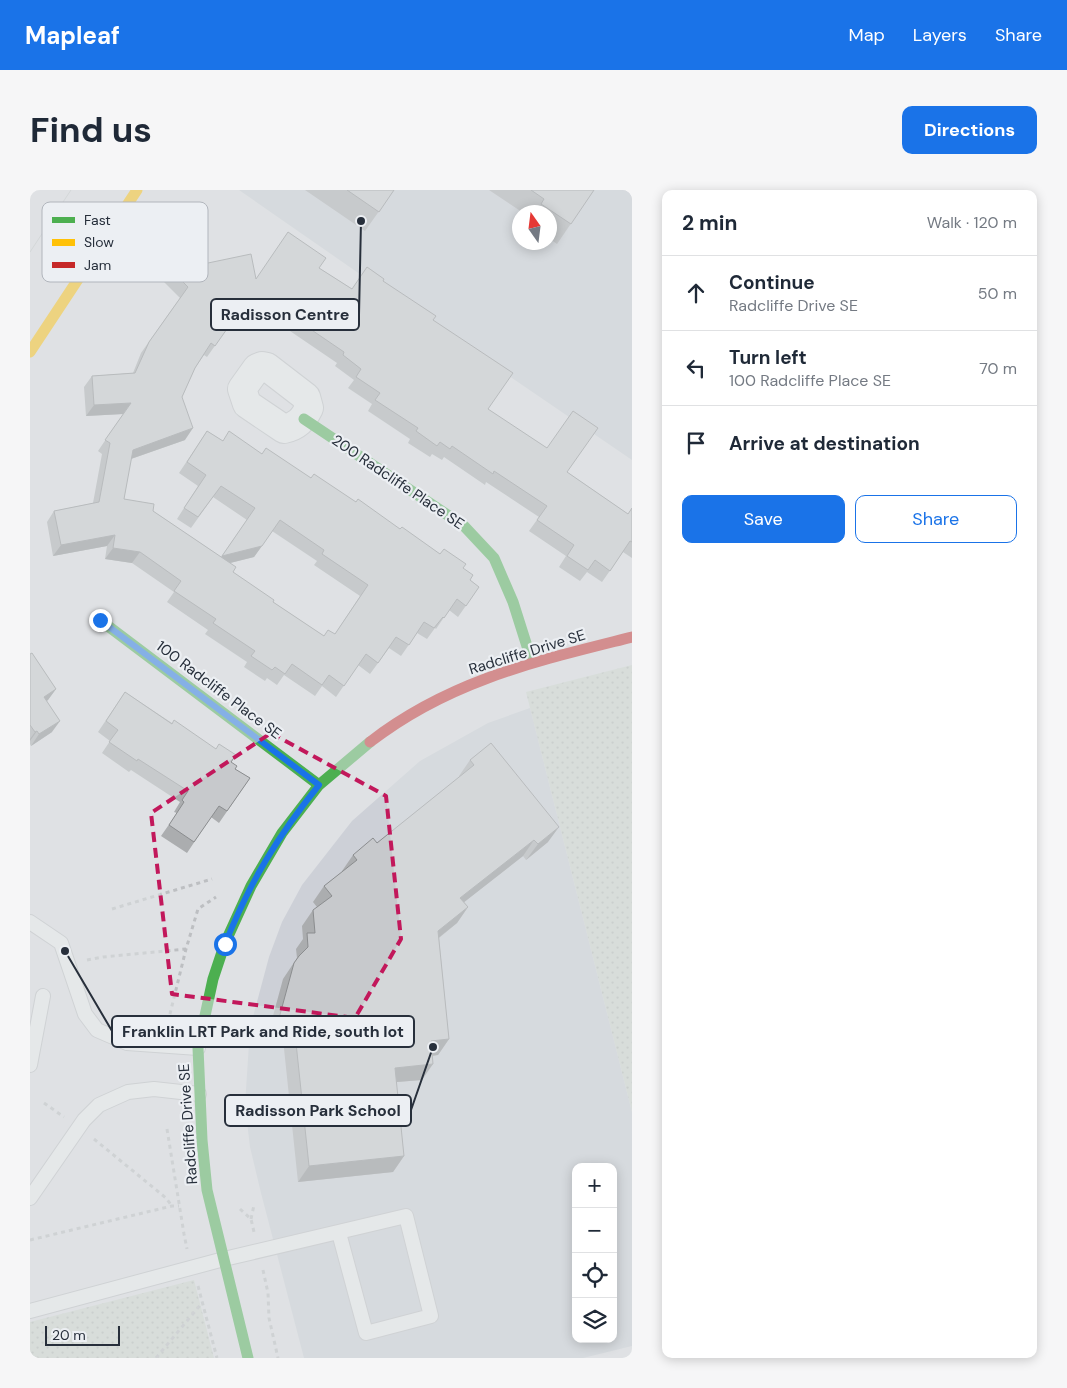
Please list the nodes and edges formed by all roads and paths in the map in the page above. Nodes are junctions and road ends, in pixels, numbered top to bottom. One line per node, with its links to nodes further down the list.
1 (137, 190): 2 (street)
2 (129, 202)
3 (76, 282): 4 (street)
4 (30, 352)
5 (304, 419): 8 (street, 200 Radcliffe Place SE)
6 (100, 620): 9 (street, 100 Radcliffe Place SE)
7 (632, 637): 8 (street, Radcliffe Drive SE)
8 (532, 662): 9 (street, Radcliffe Drive SE)
9 (319, 785): 18 (street, Radcliffe Drive SE)
10 (212, 879): 11 (path)
11 (112, 909)
12 (198, 909): 14 (path)
13 (30, 922): 15 (lane)
14 (186, 949): 15 (path); 17 (path)
15 (68, 965): 18 (lane)
16 (43, 996): 19 (lane)
17 (168, 1022)
18 (198, 1048): 20 (street, Radcliffe Drive SE)
19 (30, 1065)
20 (199, 1094): 25 (lane); 31 (street, Radcliffe Drive SE)
21 (44, 1103): 22 (path)
22 (66, 1119)
23 (166, 1129): 27 (path)
24 (92, 1136): 27 (path)
25 (30, 1198)
26 (254, 1205): 28 (path)
27 (172, 1206): 30 (path)
28 (250, 1219)
29 (339, 1233): 29 (lane); 31 (lane)
30 (30, 1240)
31 (224, 1260): 33 (lane); 37 (street, Radcliffe Drive SE)
32 (202, 1303): 35 (path)
33 (30, 1312)
34 (216, 1353): 36 (path)
35 (156, 1358)
36 (217, 1358)
37 (248, 1358)

